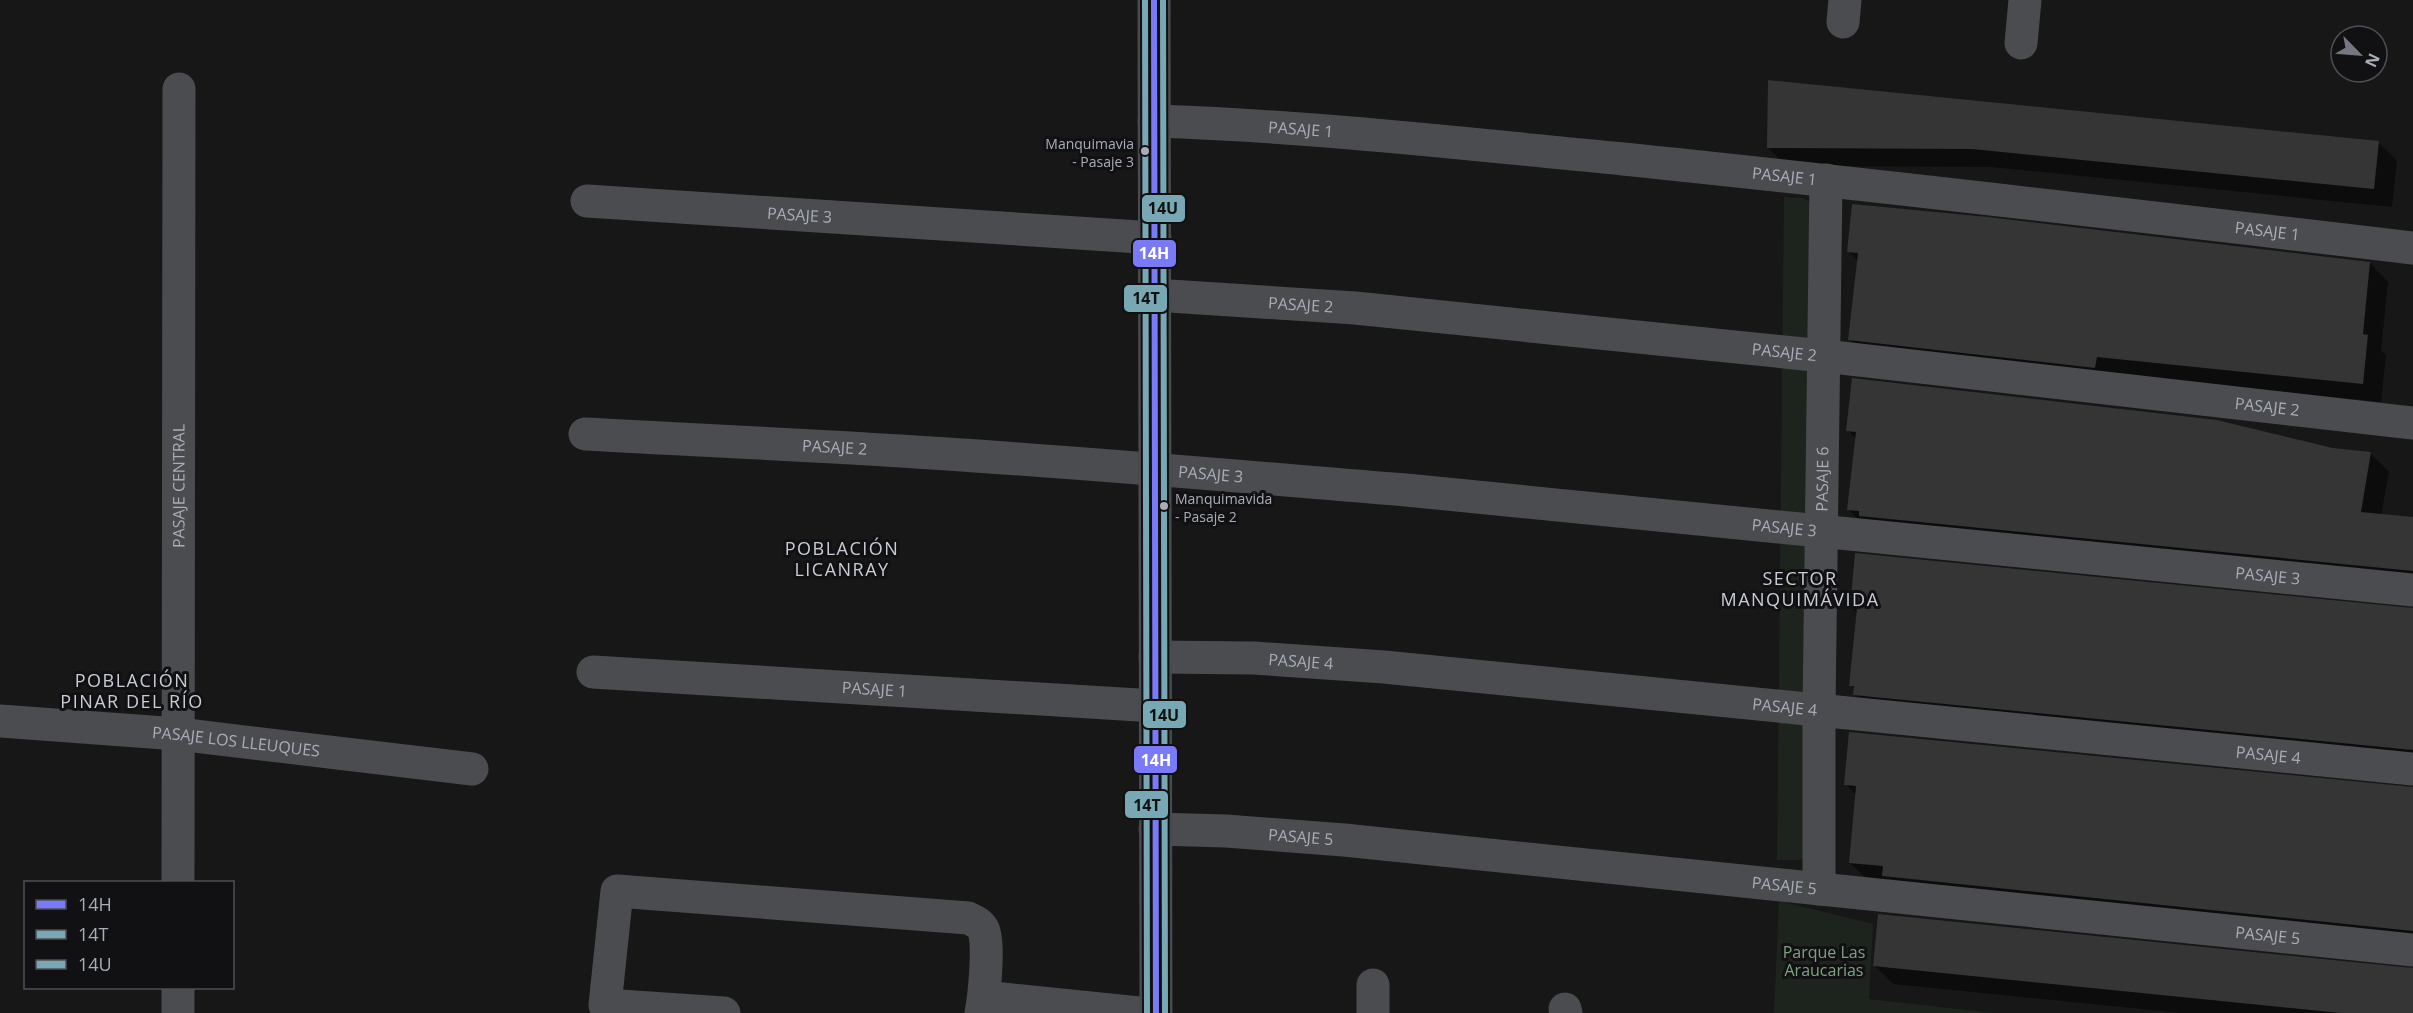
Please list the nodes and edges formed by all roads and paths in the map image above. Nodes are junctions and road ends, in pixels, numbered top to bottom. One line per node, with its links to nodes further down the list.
1 (1154, 0): 5 (street)
2 (2025, 0): 3 (street)
3 (2022, 43)
4 (179, 88): 22 (street, PASAJE CENTRAL)
5 (1154, 121): 6 (street, PASAJE 1); 8 (street)
6 (1826, 180): 9 (street, PASAJE 1); 11 (street, PASAJE 6)
7 (586, 201): 8 (street, PASAJE 3)
8 (1155, 238): 10 (street)
9 (2413, 248)
10 (1154, 295): 11 (street, PASAJE 2); 14 (street)
11 (1824, 356): 12 (street, PASAJE 2); 15 (street, PASAJE 6)
12 (2413, 423)
13 (585, 434): 14 (street, PASAJE 2)
14 (1155, 469): 15 (street, PASAJE 3); 17 (street)
15 (1821, 532): 16 (street, PASAJE 3); 20 (street, PASAJE 6)
16 (2413, 590)
17 (1155, 657): 19 (street); 20 (street, PASAJE 4)
18 (593, 672): 19 (street, PASAJE 1)
19 (1155, 706): 25 (street)
20 (1819, 710): 24 (street, PASAJE 4); 27 (street, PASAJE 6)
21 (0, 721): 22 (street, PASAJE LOS LLEUQUES)
22 (178, 734): 23 (street, PASAJE LOS LLEUQUES); 26 (street, PASAJE CENTRAL)
23 (472, 769)
24 (2413, 769)
25 (1155, 829): 27 (street, PASAJE 5); 34 (street)
26 (178, 881)
27 (1819, 889): 28 (street, PASAJE 5)
28 (2413, 950)
29 (178, 989): 31 (street)
30 (982, 1005): 32 (street); 33 (street)
31 (178, 1013)
32 (724, 1013)
33 (1139, 1013)
34 (1156, 1013)

